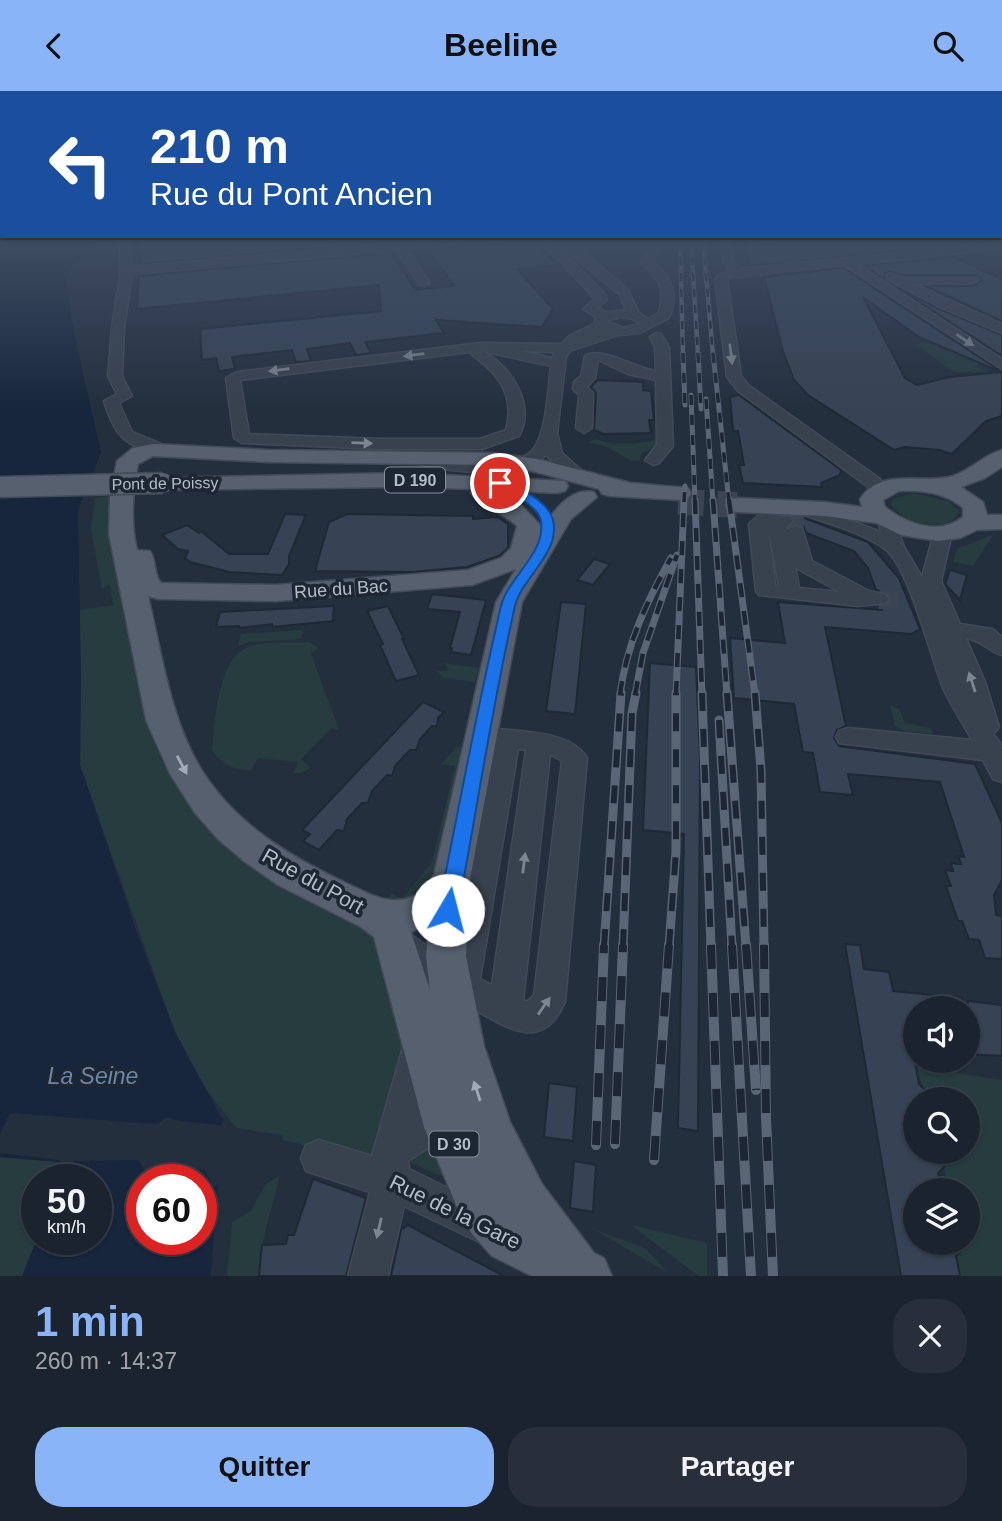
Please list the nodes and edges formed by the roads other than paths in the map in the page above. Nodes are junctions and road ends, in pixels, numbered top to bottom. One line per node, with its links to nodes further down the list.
1 (123, 296): 26 (street)
2 (600, 296): 10 (street)
3 (618, 296): 10 (street)
4 (627, 296): 11 (street)
5 (667, 296): 11 (street)
6 (724, 296): 21 (street, one-way to 21)
7 (737, 296): 21 (street)
8 (898, 296): 19 (street, one-way to 19)
9 (930, 296): 13 (street)
10 (606, 318): 11 (street); 14 (street); 15 (street)
11 (644, 325): 12 (street); 14 (street); 20 (street)
12 (672, 328)
13 (1002, 329)
14 (617, 331): 15 (street)
15 (565, 348): 17 (street); 18 (street)
16 (478, 350): 16 (street, one-way to 16); 17 (street)
17 (525, 351): 18 (street)
18 (556, 363): 25 (street)
19 (1002, 365)
20 (663, 376): 24 (street); 31 (street)
21 (758, 393): 22 (street); 23 (street)
22 (793, 422): 23 (street); 40 (street)
23 (811, 426): 35 (street)
24 (584, 428)
25 (549, 433): 30 (street); 32 (street); 34 (street)
26 (131, 448): 27 (main road); 58 (main road, Rue du Port)
27 (268, 456): 29 (main road); 53 (main road)
28 (1002, 456): 33 (main road)
29 (412, 459): 30 (main road); 32 (street)
30 (492, 459): 32 (main road)
31 (653, 460)
32 (518, 462): 34 (main road)
33 (984, 472): 37 (main road); 44 (main road)
34 (576, 475): 39 (main road)
35 (905, 484): 37 (main road); 40 (main road)
36 (0, 487): 38 (main road, Pont de Poissy / D 190, bridge)
37 (932, 487): 44 (main road)
38 (491, 488): 39 (main road, D 190); 41 (main road); 51 (main road)
39 (631, 490): 42 (main road, D 190)
40 (876, 493): 45 (main road); 46 (main road)
41 (522, 494): 42 (main road, D 190); 49 (main road)
42 (586, 498): 49 (main road, D 30)
43 (1002, 508): 44 (main road)
44 (971, 510): 47 (main road); 48 (main road)
45 (800, 517): 46 (main road); 50 (street); 52 (street); 52 (street); 52 (street)
46 (885, 519): 48 (main road); 50 (street)
47 (1002, 522)
48 (943, 533): 55 (street)
49 (545, 544): 54 (main road, D 30)
50 (895, 547): 55 (street)
51 (472, 577): 53 (main road, Rue du Bac); 54 (main road)
52 (789, 590)
53 (210, 592): 58 (main road, Rue du Port)
54 (511, 596): 60 (main road, D 30)
55 (924, 602): 56 (street)
56 (943, 627): 57 (street); 62 (street)
57 (1002, 648)
58 (158, 702): 64 (main road, Rue du Port, one-way to 64)
59 (848, 737): 62 (street)
60 (494, 739): 61 (street); 63 (main road, D 30); 65 (street)
61 (539, 743): 66 (street, one-way to 61); 66 (street, one-way to 61)
62 (997, 761)
63 (452, 879): 64 (main road, D 30); 65 (main road, D 30)
64 (386, 928): 65 (main road); 65 (street)
65 (448, 1007): 66 (street); 67 (main road, D 30); 69 (street); 70 (main road, D 30, one-way to 65)
66 (505, 1010)
67 (447, 1127): 69 (street, Rue de la Gare); 70 (main road, D 30)
68 (319, 1159): 69 (street, Rue de la Gare)
69 (391, 1165): 70 (street, Rue de la Gare); 72 (street, one-way to 72)
70 (524, 1228): 71 (main road, Rue de la Gare / D 30)
71 (582, 1274)
72 (368, 1276)

